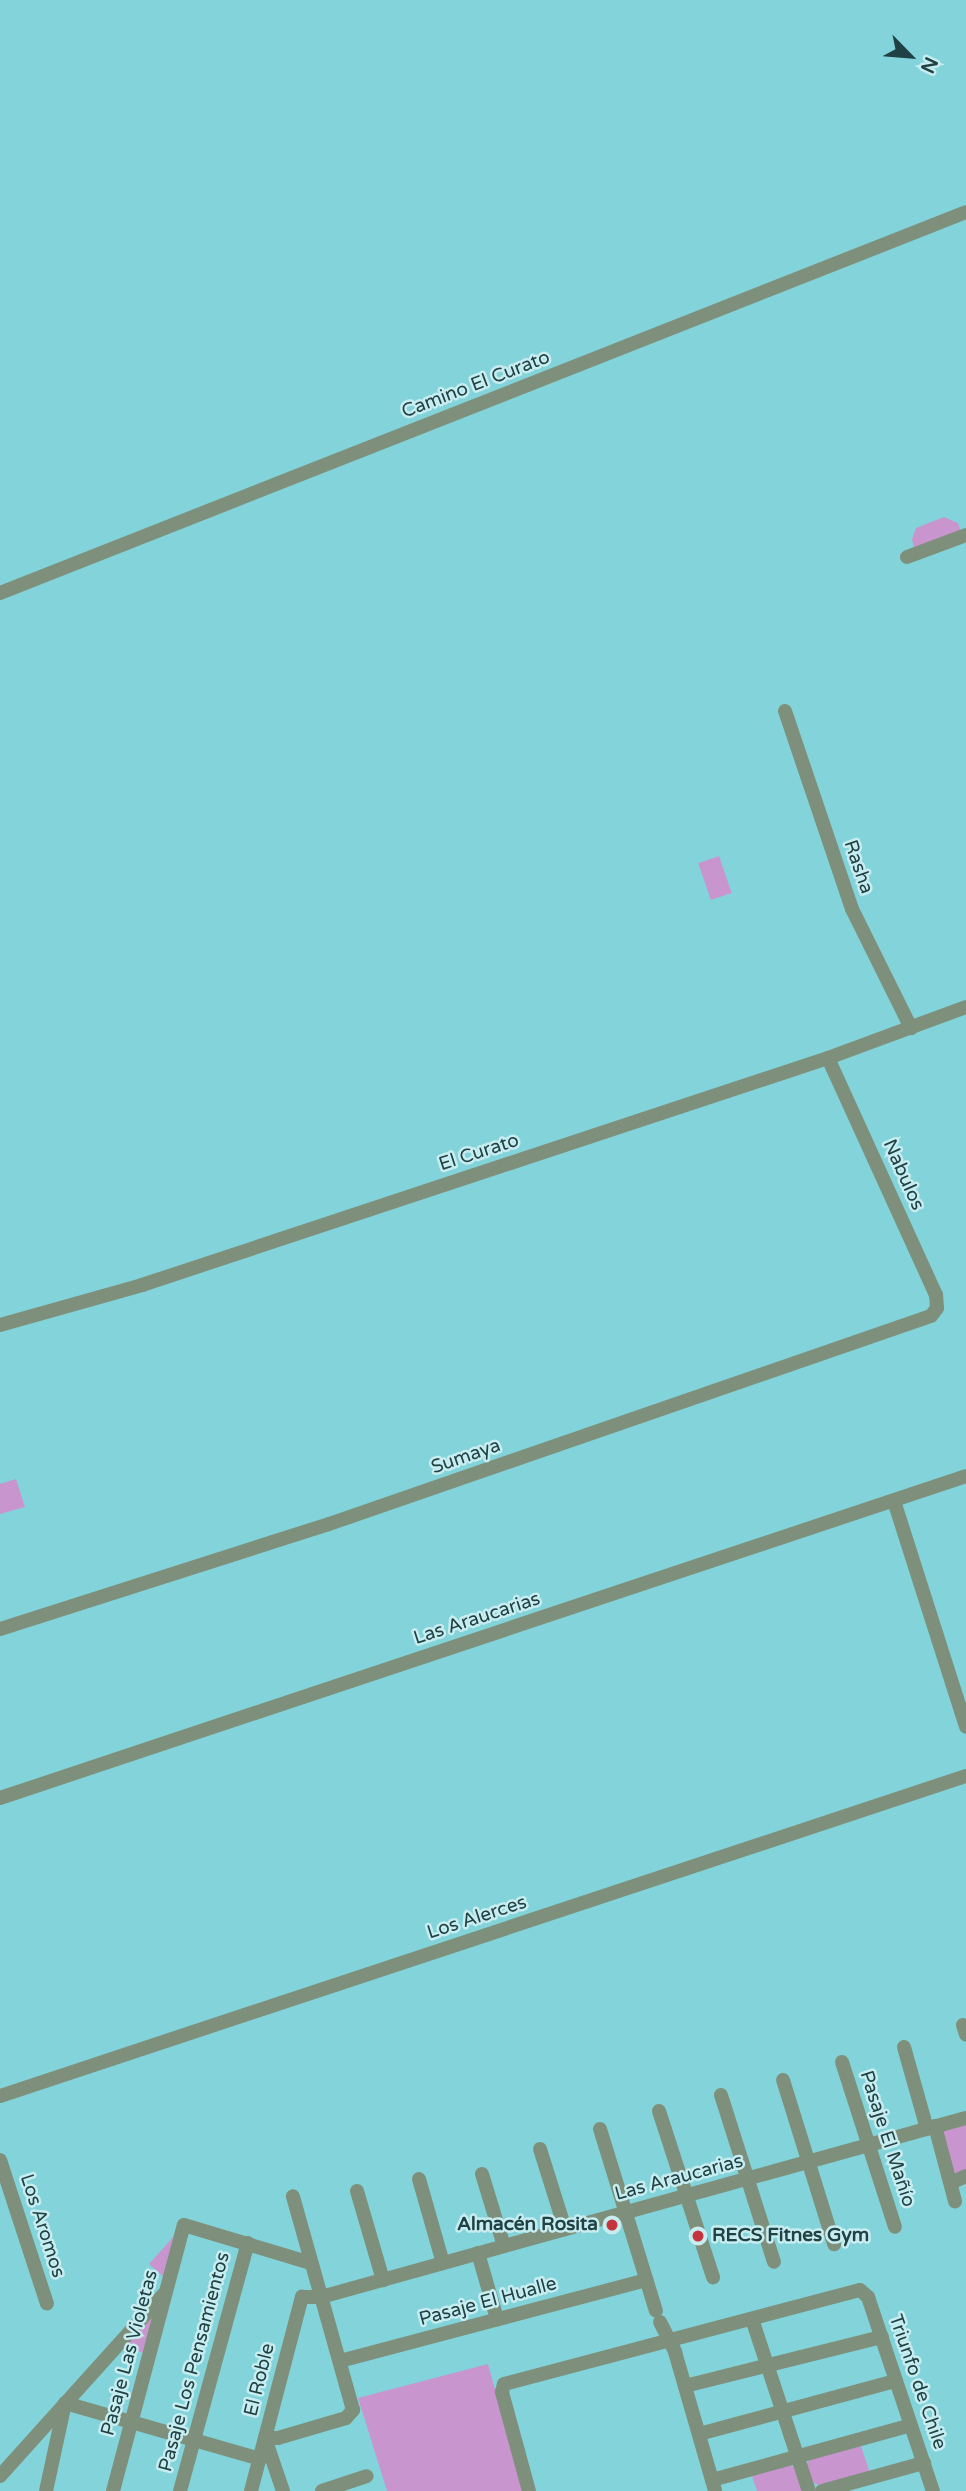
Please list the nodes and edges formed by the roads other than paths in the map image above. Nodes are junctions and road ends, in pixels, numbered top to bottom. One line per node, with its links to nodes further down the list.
1 (966, 212): 4 (street, Camino El Curato)
2 (966, 536): 3 (street)
3 (907, 557)
4 (0, 593)
5 (785, 712): 7 (street, Rasha)
6 (966, 1007): 7 (street, El Curato)
7 (911, 1028): 8 (street, El Curato)
8 (828, 1058): 9 (street, Nabulos); 10 (street, El Curato)
9 (937, 1308): 13 (street, Sumaya)
10 (0, 1325)
11 (966, 1476): 12 (street, Las Araucarias)
12 (894, 1501): 14 (street); 16 (street, Las Araucarias)
13 (0, 1629)
14 (966, 1727)
15 (966, 1776): 21 (street, Los Alerces)
16 (0, 1798)
17 (904, 2047): 24 (street)
18 (842, 2062): 26 (street, Pasaje El Mañío)
19 (783, 2080): 29 (street)
20 (720, 2095): 32 (street)
21 (0, 2096)
22 (659, 2111): 35 (street)
23 (966, 2118): 24 (street, Las Araucarias)
24 (931, 2127): 26 (street, Las Araucarias); 33 (street)
25 (600, 2129): 38 (street)
26 (869, 2145): 29 (street, Las Araucarias); 39 (street, Pasaje El Mañío)
27 (540, 2149): 40 (street)
28 (0, 2160): 53 (street, Los Aromos)
29 (808, 2162): 32 (street, Las Araucarias); 42 (street)
30 (482, 2174): 43 (street)
31 (419, 2179): 47 (street)
32 (747, 2179): 35 (street, Las Araucarias); 45 (street)
33 (959, 2179): 37 (street)
34 (357, 2191): 49 (street)
35 (687, 2195): 38 (street, Las Araucarias); 48 (street)
36 (293, 2196): 46 (street)
37 (955, 2201)
38 (626, 2212): 40 (street, Las Araucarias); 50 (street)
39 (895, 2227)
40 (565, 2229): 43 (street, Las Araucarias)
41 (248, 2243): 46 (street); 51 (street, Pasaje Las Violetas); 68 (street, Pasaje Los Pensamientos)
42 (834, 2244)
43 (504, 2246): 44 (street, Las Araucarias)
44 (478, 2253): 47 (street, Las Araucarias); 54 (street)
45 (774, 2262)
46 (311, 2263): 52 (street)
47 (443, 2263): 49 (street, Las Araucarias)
48 (713, 2277)
49 (383, 2280): 52 (street, Las Araucarias)
50 (646, 2280): 54 (street, Pasaje El Hualle); 57 (street)
51 (167, 2291): 62 (street); 64 (street, Pasaje Las Violetas)
52 (321, 2297): 58 (street); 67 (street, El Roble)
53 (47, 2304)
54 (497, 2319): 58 (street, Pasaje El Hualle)
55 (752, 2319): 56 (street, Triunfo de Chile); 57 (street); 59 (street)
56 (882, 2337): 59 (street); 60 (street, Triunfo de Chile)
57 (671, 2340): 61 (street); 81 (street)
58 (340, 2361): 67 (street)
59 (767, 2366): 61 (street); 63 (street)
60 (897, 2381): 63 (street); 65 (street, Triunfo de Chile)
61 (685, 2386): 66 (street)
62 (65, 2403): 64 (street); 72 (street); 75 (street)
63 (782, 2412): 66 (street); 69 (street)
64 (131, 2424): 68 (street); 76 (street, Pasaje Las Violetas)
65 (911, 2425): 69 (street); 71 (street, Triunfo de Chile)
66 (699, 2434): 74 (street)
67 (265, 2438): 70 (street, El Roble); 79 (street)
68 (194, 2441): 70 (street); 77 (street, Pasaje Los Pensamientos)
69 (797, 2456): 74 (street); 82 (street)
70 (260, 2459): 78 (street, El Roble)
71 (924, 2463): 83 (street); 84 (street, Triunfo de Chile)
72 (0, 2476)
73 (367, 2476): 80 (street)
74 (714, 2486)
75 (46, 2491)
76 (113, 2491)
77 (180, 2491)
78 (251, 2491)
79 (283, 2491)
80 (322, 2491)
81 (529, 2491)
82 (809, 2491)
83 (822, 2491)
84 (933, 2491)

